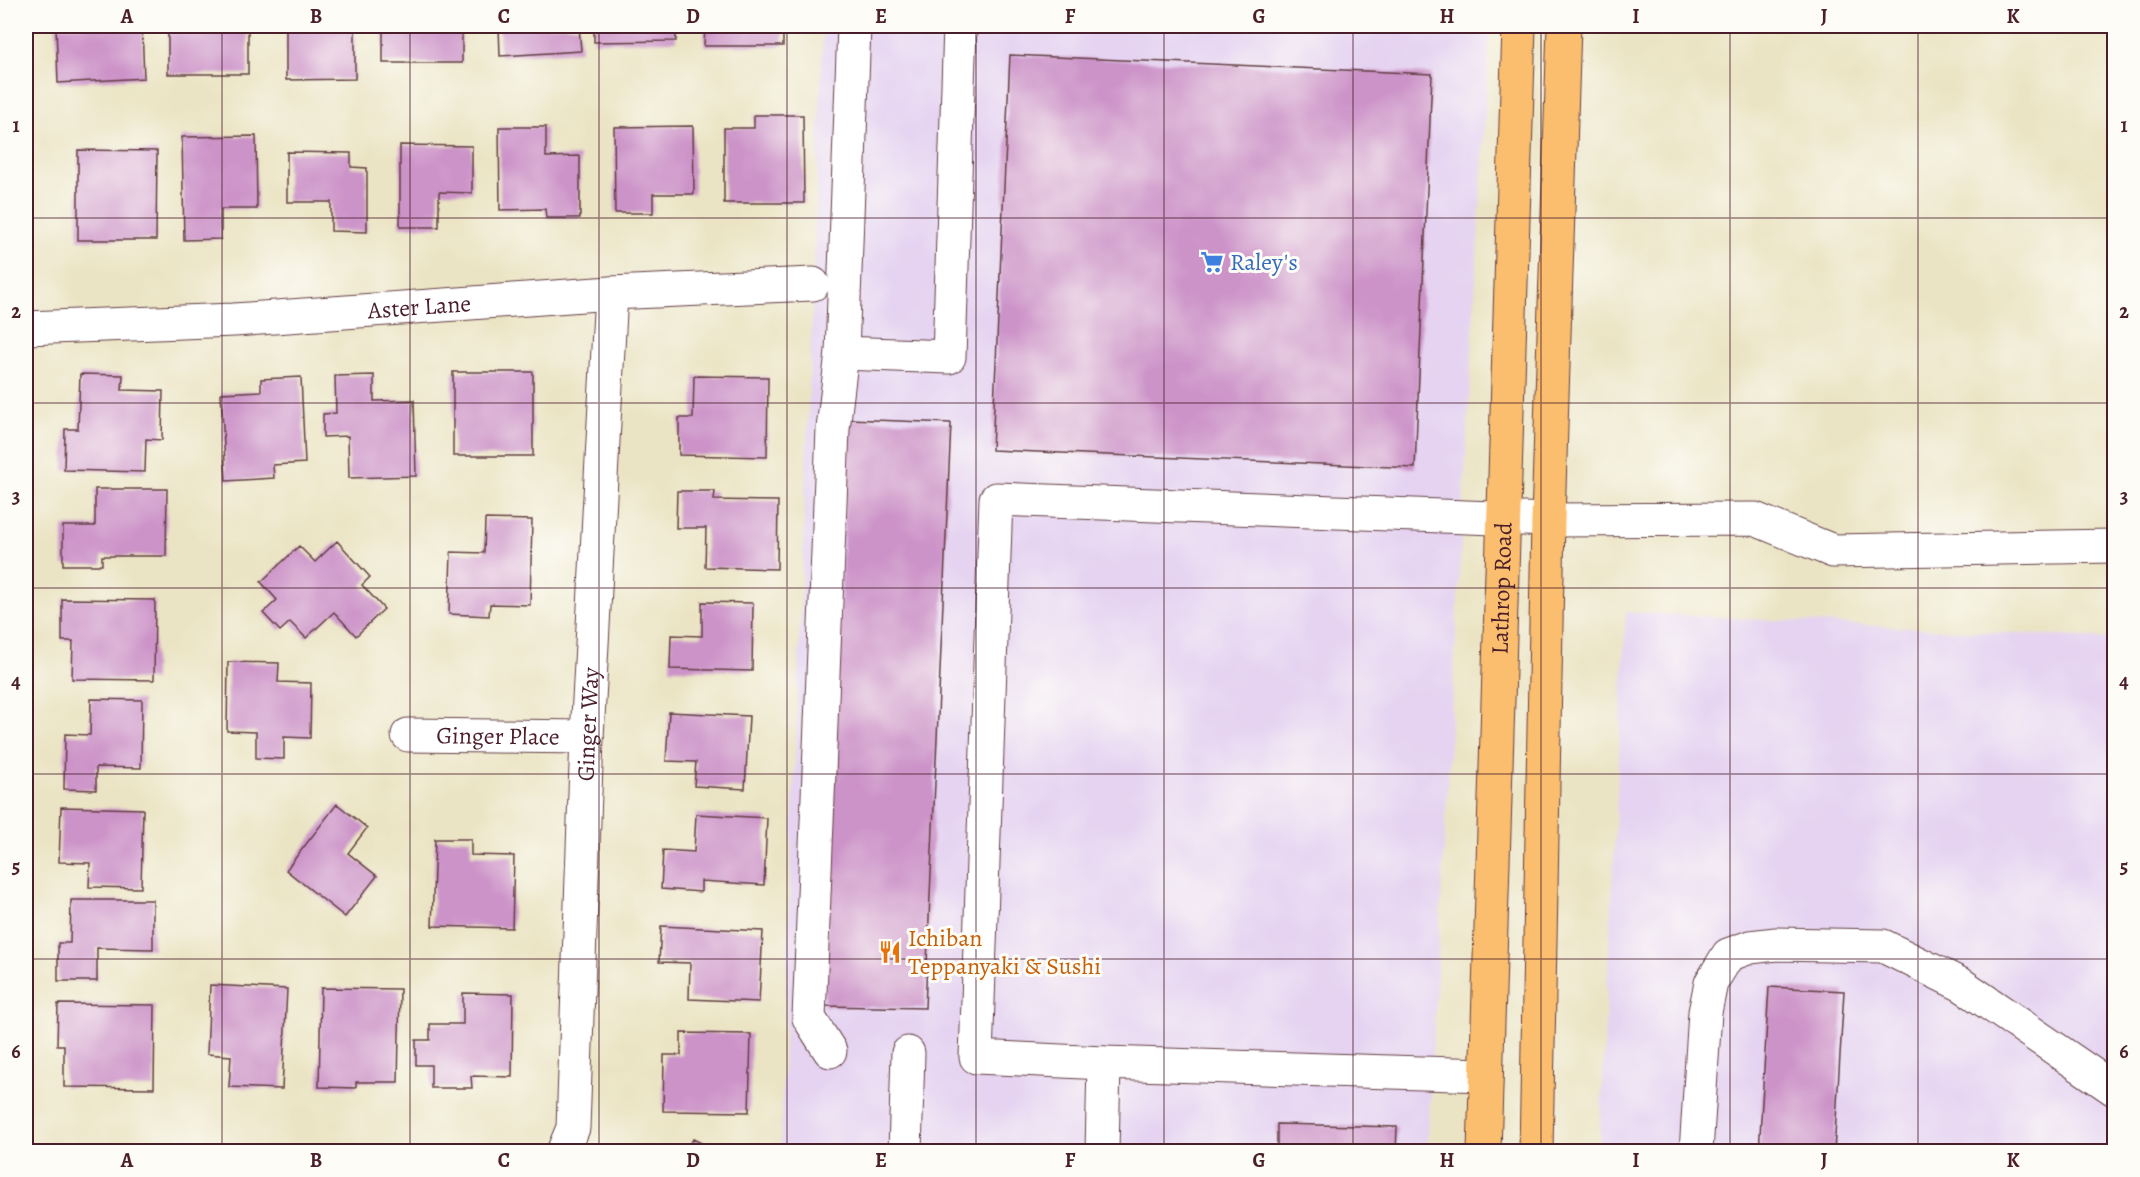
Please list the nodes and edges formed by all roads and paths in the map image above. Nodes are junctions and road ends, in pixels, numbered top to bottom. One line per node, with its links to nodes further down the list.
1 (854, 26): 8 (street)
2 (960, 26): 8 (street)
3 (1519, 26): 9 (main road, Lathrop Road)
4 (1564, 26): 10 (main road, Lathrop Road)
5 (813, 284): 6 (street, Aster Lane)
6 (611, 293): 7 (street, Aster Lane); 13 (street, Ginger Way)
7 (26, 328)
8 (842, 353): 14 (street)
9 (1503, 518): 10 (street); 16 (street); 17 (main road, Lathrop Road)
10 (1548, 520): 11 (street); 23 (main road, Lathrop Road)
11 (2115, 546)
12 (408, 735): 13 (street, Ginger Place)
13 (587, 737): 19 (street, Ginger Way)
14 (830, 1051)
15 (908, 1053): 20 (street)
16 (1104, 1063): 17 (street); 21 (street)
17 (1486, 1075): 22 (main road, Lathrop Road)
18 (2115, 1089): 24 (street)
19 (562, 1152)
20 (905, 1152)
21 (1102, 1152)
22 (1484, 1152)
23 (1536, 1152)
24 (1696, 1152)

